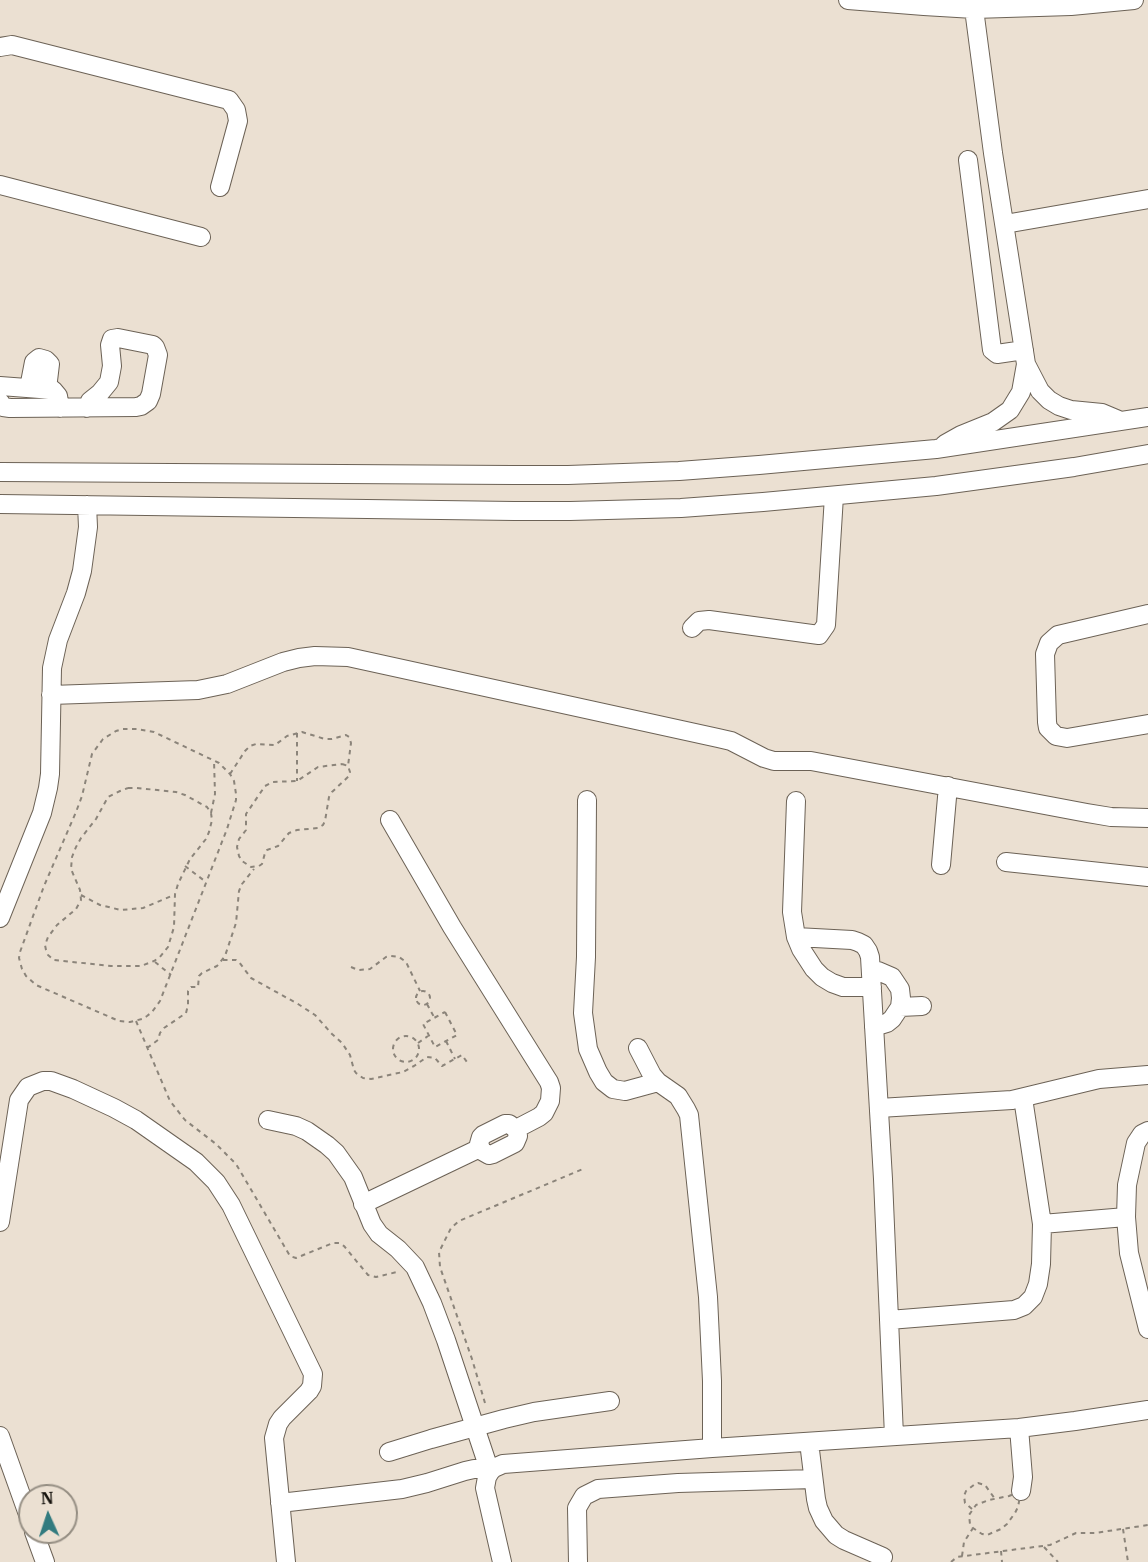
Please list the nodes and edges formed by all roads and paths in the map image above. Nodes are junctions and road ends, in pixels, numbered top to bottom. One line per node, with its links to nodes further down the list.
1 (848, 0): 3 (street)
2 (1134, 0): 3 (street)
3 (974, 9): 9 (street)
4 (0, 47): 7 (street)
5 (968, 160): 11 (street)
6 (0, 185): 10 (street)
7 (220, 187)
8 (1148, 199): 9 (street)
9 (1005, 224): 11 (street)
10 (201, 237)
11 (1025, 357): 17 (street); 18 (street)
12 (0, 386): 14 (street)
13 (0, 402): 14 (street)
14 (60, 408): 15 (street)
15 (87, 408): 15 (street)
16 (1148, 417): 17 (street)
17 (1124, 422): 18 (street)
18 (936, 449): 22 (street)
19 (1148, 454): 23 (street)
20 (0, 465): 22 (street)
21 (0, 472): 22 (street)
22 (21, 472)
23 (834, 496): 25 (street); 27 (street)
24 (0, 504): 25 (street)
25 (87, 505): 28 (street)
26 (1148, 614): 29 (street)
27 (692, 628)
28 (51, 695): 35 (street); 49 (street)
29 (1148, 724)
30 (297, 732): 32 (path); 33 (path); 34 (path)
31 (214, 760): 33 (path); 38 (path); 61 (path)
32 (348, 766): 34 (path); 44 (path)
33 (230, 774): 46 (path)
34 (297, 782): 44 (path)
35 (948, 786): 39 (street); 42 (street)
36 (587, 800): 71 (street)
37 (796, 801): 50 (street)
38 (212, 813): 43 (path); 48 (path)
39 (1148, 818)
40 (390, 820): 77 (street)
41 (1006, 862): 45 (street)
42 (941, 865)
43 (185, 867): 46 (path); 47 (path)
44 (255, 867): 51 (path)
45 (1148, 877)
46 (206, 882): 54 (path)
47 (175, 894): 48 (path); 52 (path)
48 (81, 895): 52 (path)
49 (0, 918)
50 (796, 937): 55 (street); 55 (street)
51 (223, 960): 66 (path); 68 (path)
52 (154, 961): 54 (path)
53 (351, 967): 56 (path)
54 (171, 975): 61 (path)
55 (871, 979): 59 (street); 62 (street)
56 (420, 991): 57 (path); 57 (path)
57 (427, 1004): 60 (path)
58 (922, 1006): 59 (street)
59 (900, 1007): 62 (street)
60 (434, 1018): 63 (path); 64 (path)
61 (136, 1021): 66 (path)
62 (874, 1028): 73 (street)
63 (429, 1036): 64 (path); 65 (path)
64 (446, 1041): 68 (path)
65 (418, 1043): 65 (path)
66 (147, 1048): 81 (path)
67 (638, 1048): 71 (street)
68 (455, 1059): 69 (path)
69 (469, 1065)
70 (1148, 1075): 72 (street)
71 (658, 1082): 91 (street)
72 (1023, 1098): 73 (street); 80 (street)
73 (879, 1108): 82 (street)
74 (268, 1120): 77 (street)
75 (1148, 1131): 78 (street)
76 (583, 1168): 86 (path)
77 (363, 1204): 81 (street)
78 (1126, 1216): 80 (street); 83 (street)
79 (0, 1222): 99 (street)
80 (1042, 1224): 82 (street)
81 (414, 1267): 86 (street)
82 (890, 1320): 89 (street)
83 (1148, 1329)
84 (610, 1401): 86 (street)
85 (1148, 1410): 87 (street)
86 (483, 1424): 92 (street); 93 (street)
87 (1018, 1428): 89 (street); 96 (street)
88 (0, 1436): 95 (street)
89 (894, 1436): 90 (street)
90 (809, 1442): 91 (street); 94 (street)
91 (712, 1448): 93 (street)
92 (389, 1452)
93 (490, 1472): 99 (street); 113 (street)
94 (813, 1479): 110 (street); 114 (street)
95 (18, 1486)
96 (1014, 1495): 97 (path); 97 (path); 102 (path)
97 (1003, 1498): 98 (path)
98 (995, 1499): 101 (path); 101 (path)
99 (280, 1503): 112 (street)
100 (1014, 1508): 102 (path)
101 (972, 1509): 104 (path)
102 (1016, 1513): 104 (path)
103 (1148, 1525): 105 (path)
104 (973, 1528): 109 (path)
105 (1123, 1529): 107 (path); 118 (path)
106 (38, 1544): 111 (street)
107 (1043, 1546): 108 (path); 117 (path)
108 (1001, 1551): 109 (path); 116 (path)
109 (962, 1556): 115 (path)
110 (883, 1557)
111 (45, 1562)
112 (286, 1562)
113 (502, 1562)
114 (578, 1562)
115 (951, 1562)
116 (1002, 1562)
117 (1058, 1562)
118 (1128, 1562)

